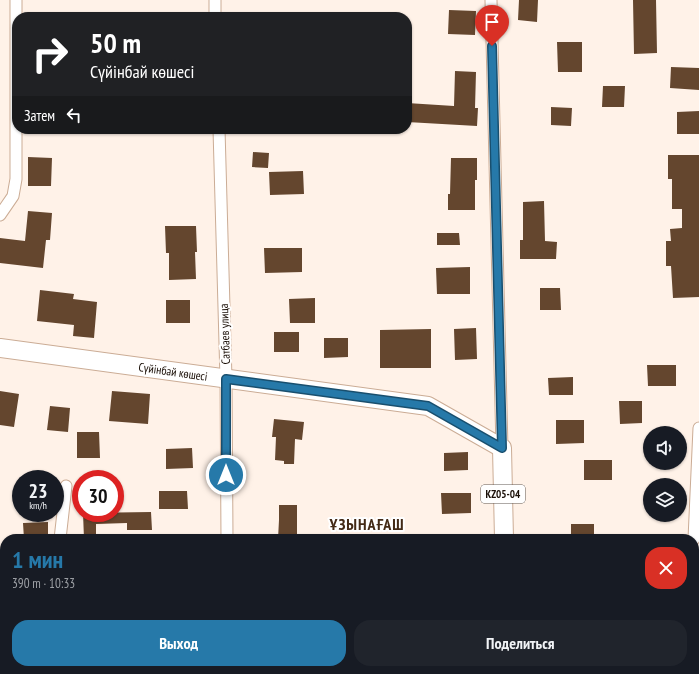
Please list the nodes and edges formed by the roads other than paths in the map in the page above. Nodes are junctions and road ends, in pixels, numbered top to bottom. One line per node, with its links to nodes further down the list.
1 (16, 0): 4 (street)
2 (215, 0): 5 (street)
3 (491, 0): 12 (street)
4 (16, 12)
5 (215, 12)
6 (16, 134): 8 (street)
7 (218, 134): 10 (street, Сатбаев улица)
8 (0, 214)
9 (0, 348): 10 (main road, Сүйінбай көшесі)
10 (226, 379): 12 (main road, Сүйінбай көшесі); 15 (street, Сатбаев улица)
11 (699, 428): 17 (street)
12 (502, 448): 16 (main road, KZ05-04)
13 (66, 486): 14 (street)
14 (61, 534)
15 (227, 534)
16 (504, 534)
17 (694, 534)

